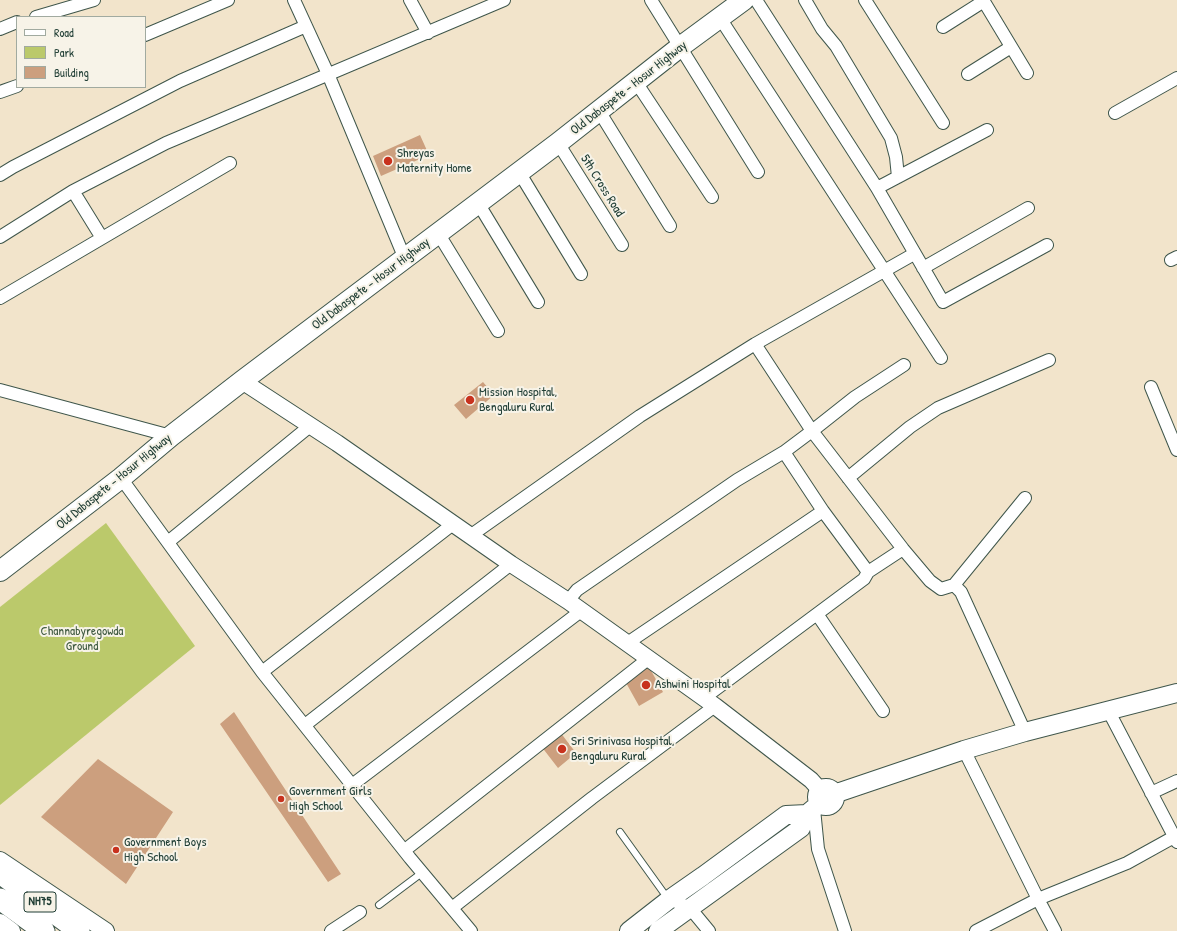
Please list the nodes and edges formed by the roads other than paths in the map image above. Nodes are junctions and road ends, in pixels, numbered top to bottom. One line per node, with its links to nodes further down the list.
1 (94, 0): 12 (street)
2 (228, 0): 19 (street)
3 (294, 0): 15 (street)
4 (410, 0): 18 (street)
5 (504, 0): 18 (street)
6 (651, 0): 20 (street)
7 (744, 0): 13 (main road, Old Dabaspete - Hosur Highway)
8 (756, 0): 39 (street)
9 (805, 0): 38 (street)
10 (865, 0): 31 (street)
11 (984, 1): 16 (street); 21 (street)
12 (39, 16)
13 (720, 18): 20 (main road, Old Dabaspete - Hosur Highway); 53 (street)
14 (16, 22): 17 (street)
15 (306, 26): 23 (street); 35 (street)
16 (943, 27)
17 (0, 28)
18 (428, 33): 23 (street)
19 (146, 35)
20 (680, 47): 26 (main road, Old Dabaspete - Hosur Highway); 37 (street)
21 (1011, 47): 22 (street); 24 (street)
22 (1027, 73)
23 (328, 74): 40 (street); 51 (street)
24 (968, 74)
25 (1177, 78): 30 (street)
26 (636, 82): 29 (main road, Old Dabaspete - Hosur Highway); 41 (street)
27 (16, 86): 28 (street)
28 (0, 92)
29 (599, 111): 33 (main road, Old Dabaspete - Hosur Highway); 44 (street)
30 (1115, 113)
31 (943, 123)
32 (987, 130): 38 (street)
33 (558, 143): 36 (main road, Old Dabaspete - Hosur Highway); 48 (street, 5th Cross Road)
34 (230, 163): 47 (street)
35 (1, 172)
36 (519, 172): 42 (main road, Old Dabaspete - Hosur Highway); 54 (street)
37 (758, 172)
38 (898, 177): 39 (street)
39 (877, 188): 50 (street)
40 (73, 191): 46 (street); 47 (street)
41 (712, 197)
42 (478, 203): 45 (main road, Old Dabaspete - Hosur Highway); 56 (street)
43 (1028, 208): 52 (street)
44 (670, 226)
45 (438, 233): 51 (main road, Old Dabaspete - Hosur Highway); 57 (street)
46 (0, 237)
47 (102, 238): 55 (street)
48 (622, 244)
49 (1047, 244): 52 (street)
50 (914, 254): 52 (street); 53 (street)
51 (404, 258): 62 (main road, Old Dabaspete - Hosur Highway)
52 (923, 268)
53 (884, 271): 58 (street); 59 (street)
54 (581, 274)
55 (0, 298)
56 (538, 302)
57 (498, 331)
58 (755, 344): 66 (street); 75 (street)
59 (941, 358)
60 (1049, 360): 71 (street)
61 (904, 365): 66 (street)
62 (242, 380): 65 (street); 67 (main road, Old Dabaspete - Hosur Highway)
63 (1151, 387): 68 (street)
64 (0, 390): 67 (street)
65 (310, 426): 74 (street); 76 (street)
66 (812, 432): 69 (street); 71 (street)
67 (171, 436): 70 (main road, Old Dabaspete - Hosur Highway)
68 (1177, 450)
69 (784, 452): 73 (street); 82 (street)
70 (121, 478): 76 (street); 79 (main road, Old Dabaspete - Hosur Highway)
71 (848, 478): 77 (street)
72 (1025, 498): 81 (street)
73 (823, 511): 80 (street); 84 (street)
74 (453, 524): 75 (street); 86 (street)
75 (470, 536): 78 (street)
76 (168, 542): 86 (street)
77 (903, 549): 80 (street); 81 (street)
78 (512, 564): 82 (street); 91 (street)
79 (0, 572)
80 (868, 572): 83 (street)
81 (954, 585): 92 (street)
82 (574, 606): 84 (street); 95 (street)
83 (817, 614): 88 (street); 90 (street)
84 (626, 644): 85 (street)
85 (648, 659): 88 (street); 100 (street)
86 (262, 672): 91 (street)
87 (1177, 693): 89 (main road)
88 (709, 702): 97 (street); 108 (street)
89 (1108, 710): 92 (main road); 96 (street)
90 (883, 712)
91 (305, 725): 95 (street)
92 (1025, 732): 93 (main road)
93 (964, 750): 97 (main road); 106 (street)
94 (1177, 781): 96 (street)
95 (352, 785): 100 (street)
96 (1151, 793): 99 (street)
97 (819, 802): 105 (main road); 109 (main road); 121 (street)
98 (620, 832): 105 (lane)
99 (1176, 840): 106 (street)
100 (404, 850): 102 (street)
101 (0, 860): 115 (street)
102 (423, 872): 107 (lane); 108 (street)
103 (0, 873): 114 (highway, NH75)
104 (0, 899): 113 (highway, NH75)
105 (670, 899): 109 (street); 118 (main road)
106 (1038, 899): 122 (street); 123 (street)
107 (379, 905)
108 (452, 908): 117 (street)
109 (690, 908): 119 (main road); 120 (street)
110 (360, 912): 116 (street)
111 (0, 922): 112 (street)
112 (12, 931)
113 (44, 931)
114 (79, 931)
115 (106, 931)
116 (331, 931)
117 (471, 931)
118 (629, 931)
119 (658, 931)
120 (709, 931)
121 (845, 931)
122 (976, 931)
123 (1055, 931)

